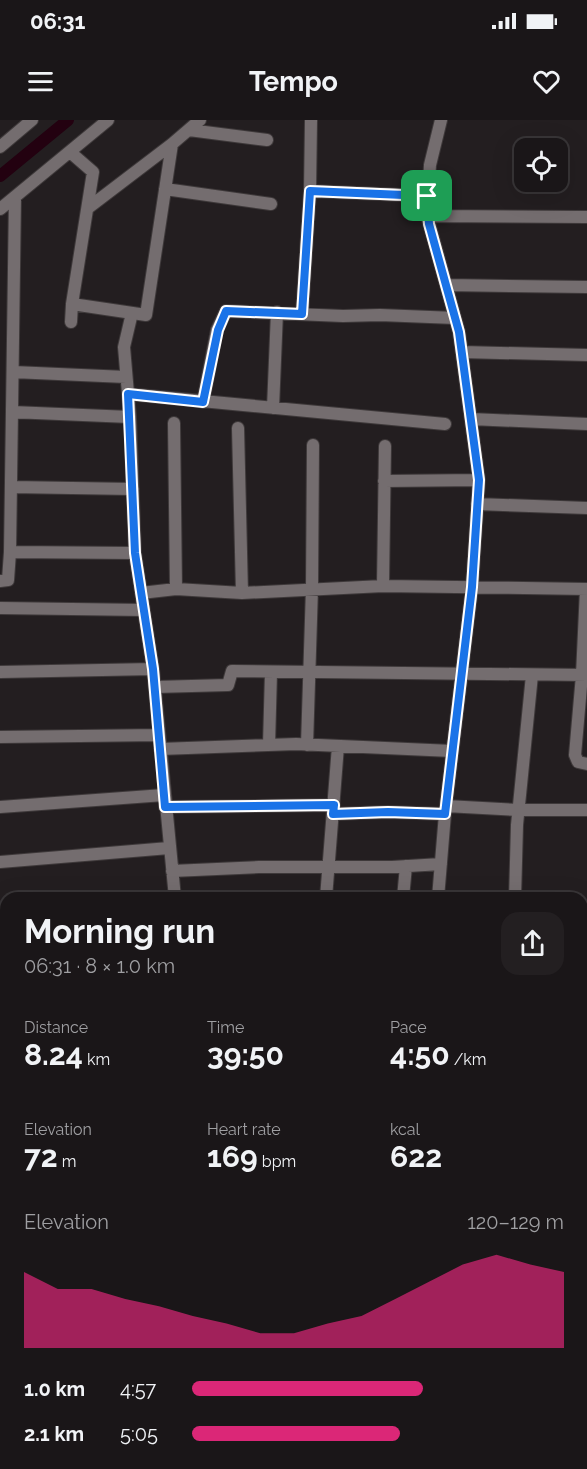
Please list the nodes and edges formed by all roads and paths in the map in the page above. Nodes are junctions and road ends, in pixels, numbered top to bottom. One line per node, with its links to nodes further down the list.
1 (108, 120): 10 (street)
2 (200, 120): 6 (street)
3 (311, 120): 12 (street)
4 (441, 120): 13 (street)
5 (26, 122): 9 (street)
6 (189, 130): 7 (street); 8 (street)
7 (267, 140)
8 (172, 144): 11 (street); 17 (street)
9 (0, 147)
10 (70, 152): 14 (street); 17 (street)
11 (165, 189): 15 (street); 24 (street)
12 (310, 191): 13 (street); 25 (street)
13 (427, 196): 18 (street)
14 (15, 197): 16 (street); 28 (street)
15 (271, 204)
16 (0, 208)
17 (88, 208): 22 (street)
18 (427, 216): 19 (street); 20 (street)
19 (587, 217)
20 (446, 285): 21 (street); 26 (street)
21 (587, 287)
22 (72, 304): 24 (street); 29 (street)
23 (277, 312): 25 (street); 35 (street); 36 (street)
24 (132, 313): 33 (street)
25 (302, 314): 26 (street)
26 (455, 318): 30 (street)
27 (0, 319): 28 (street)
28 (13, 320): 32 (street)
29 (71, 322)
30 (462, 352): 31 (street); 39 (street)
31 (587, 355)
32 (13, 372): 33 (street); 37 (street)
33 (126, 377): 34 (street)
34 (128, 394): 35 (street); 38 (street)
35 (203, 402): 36 (street)
36 (273, 408): 41 (street)
37 (12, 412): 38 (street); 48 (street)
38 (129, 417): 49 (street)
39 (471, 419): 42 (street); 46 (street)
40 (174, 423): 58 (street)
41 (446, 424)
42 (587, 424)
43 (238, 428): 60 (street)
44 (313, 445): 57 (street)
45 (385, 446): 47 (street)
46 (479, 480): 47 (street); 50 (street)
47 (384, 481): 55 (street)
48 (11, 487): 49 (street); 52 (street)
49 (133, 489): 53 (street)
50 (477, 504): 51 (street); 56 (street)
51 (587, 508)
52 (10, 552): 53 (street); 54 (street)
53 (135, 553): 61 (street)
54 (0, 581)
55 (383, 586): 56 (street); 57 (street)
56 (472, 587): 59 (street); 68 (street)
57 (312, 588): 60 (street); 67 (street)
58 (176, 589): 60 (street); 61 (street)
59 (586, 589): 70 (street)
60 (242, 592)
61 (141, 593): 63 (street)
62 (0, 609): 63 (street)
63 (144, 610): 64 (street)
64 (153, 669): 65 (street); 71 (street)
65 (0, 672)
66 (271, 672): 67 (street); 71 (street); 75 (street)
67 (308, 672): 68 (street); 76 (street)
68 (462, 674): 69 (street); 79 (street)
69 (532, 675): 70 (street); 85 (street)
70 (585, 675): 72 (street)
71 (155, 687): 73 (street)
72 (583, 707): 80 (street)
73 (159, 735): 74 (street); 78 (street)
74 (0, 737)
75 (269, 745): 76 (street); 78 (street)
76 (307, 745): 77 (street)
77 (338, 746): 79 (street); 83 (street)
78 (160, 749): 81 (street)
79 (452, 751): 84 (street)
80 (587, 764)
81 (165, 801): 82 (street); 83 (street); 87 (street)
82 (0, 807)
83 (334, 809): 84 (street); 91 (street)
84 (445, 810): 85 (street); 89 (street)
85 (519, 810): 86 (street); 97 (street)
86 (587, 810)
87 (170, 848): 88 (street); 92 (street)
88 (0, 862)
89 (441, 864): 90 (street); 96 (street)
90 (406, 866): 91 (street); 95 (street)
91 (328, 867): 92 (street); 94 (street)
92 (172, 871): 93 (street)
93 (174, 892)
94 (326, 892)
95 (404, 892)
96 (439, 892)
97 (515, 892)

